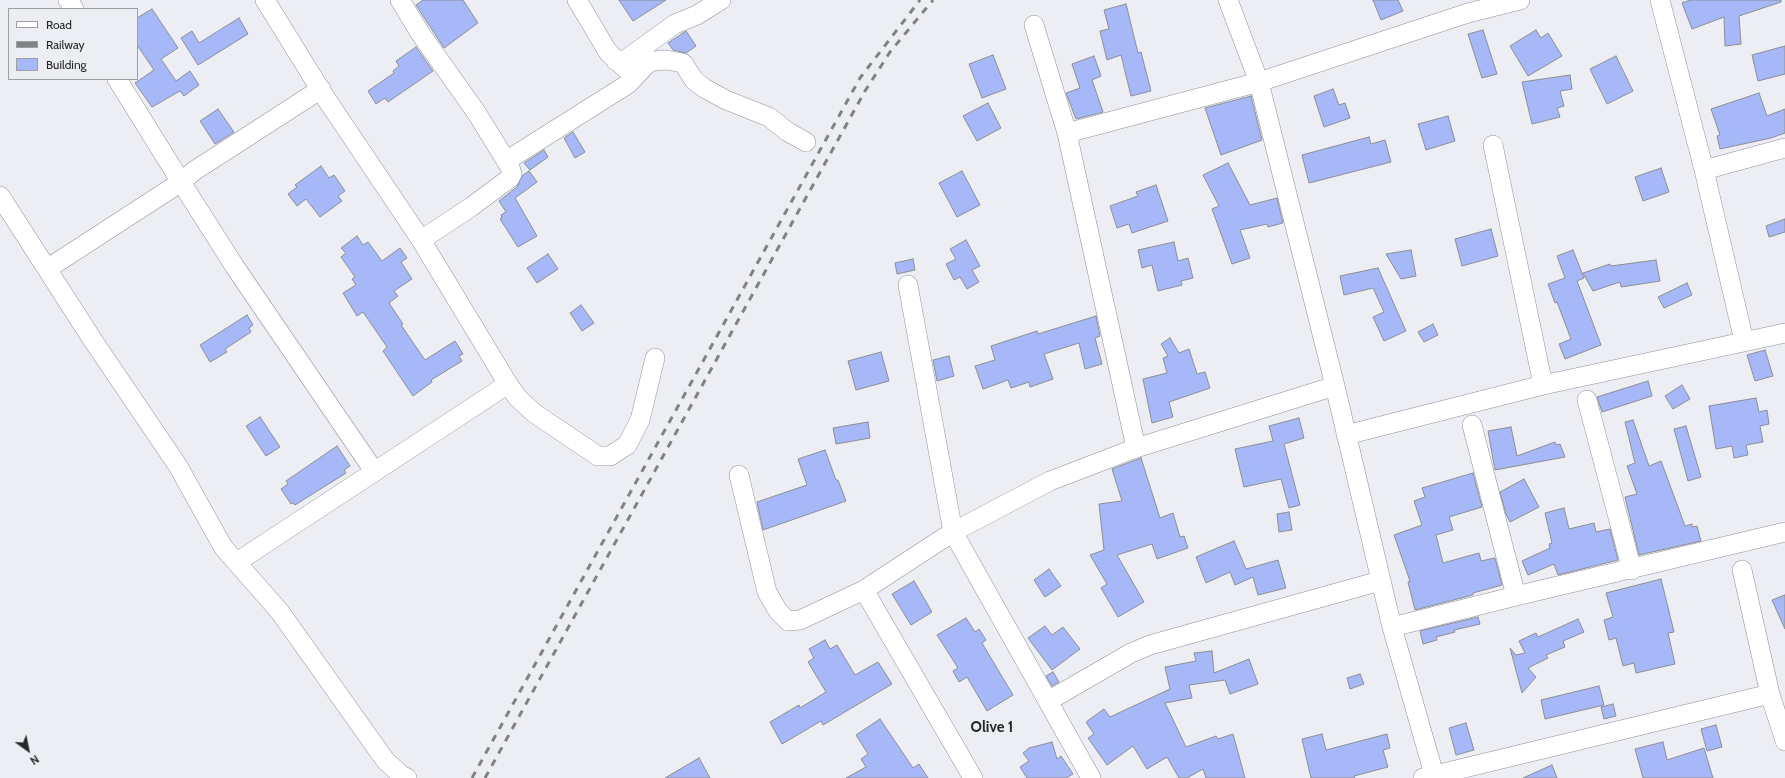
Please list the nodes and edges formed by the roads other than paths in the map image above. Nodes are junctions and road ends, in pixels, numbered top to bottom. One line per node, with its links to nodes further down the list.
1 (266, 0): 14 (street)
2 (401, 0): 19 (street)
3 (578, 0): 10 (street)
4 (721, 0): 10 (street)
5 (1228, 0): 13 (street)
6 (1520, 0): 8 (street)
7 (1660, 0): 20 (street)
8 (1467, 7): 13 (street)
9 (1034, 25): 15 (street)
10 (616, 61): 11 (street)
11 (637, 73): 16 (street); 19 (street)
12 (118, 80): 21 (street)
13 (1259, 82): 15 (street); 31 (street)
14 (321, 89): 21 (street); 23 (street)
15 (1067, 133): 35 (street)
16 (806, 142)
17 (1493, 145): 30 (street)
18 (1785, 148): 20 (street)
19 (506, 161): 23 (street)
20 (1704, 170): 27 (street)
21 (181, 182): 24 (street); 36 (street)
22 (0, 196): 24 (street)
23 (421, 240): 29 (street)
24 (47, 269): 40 (street)
25 (908, 286): 38 (street)
26 (1785, 333): 27 (street)
27 (1744, 341): 30 (street)
28 (655, 358): 29 (street)
29 (508, 384): 36 (street)
30 (1542, 385): 34 (street)
31 (1335, 386): 34 (street); 35 (street)
32 (1587, 400): 41 (street)
33 (1472, 425): 45 (street)
34 (1346, 435): 43 (street)
35 (1136, 448): 38 (street)
36 (374, 472): 40 (street)
37 (739, 475): 44 (street)
38 (953, 532): 44 (street); 48 (street)
39 (1785, 532): 41 (street)
40 (237, 562): 51 (street)
41 (1632, 570): 45 (street)
42 (1742, 570): 47 (street)
43 (1380, 581): 46 (street); 48 (street)
44 (864, 590): 52 (street)
45 (1516, 596): 46 (street)
46 (1392, 627): 50 (street)
47 (1770, 694): 49 (street); 50 (street)
48 (1048, 700): 53 (street)
49 (1785, 741)
50 (1431, 777)
51 (407, 778)
52 (973, 778)
53 (1091, 778)

